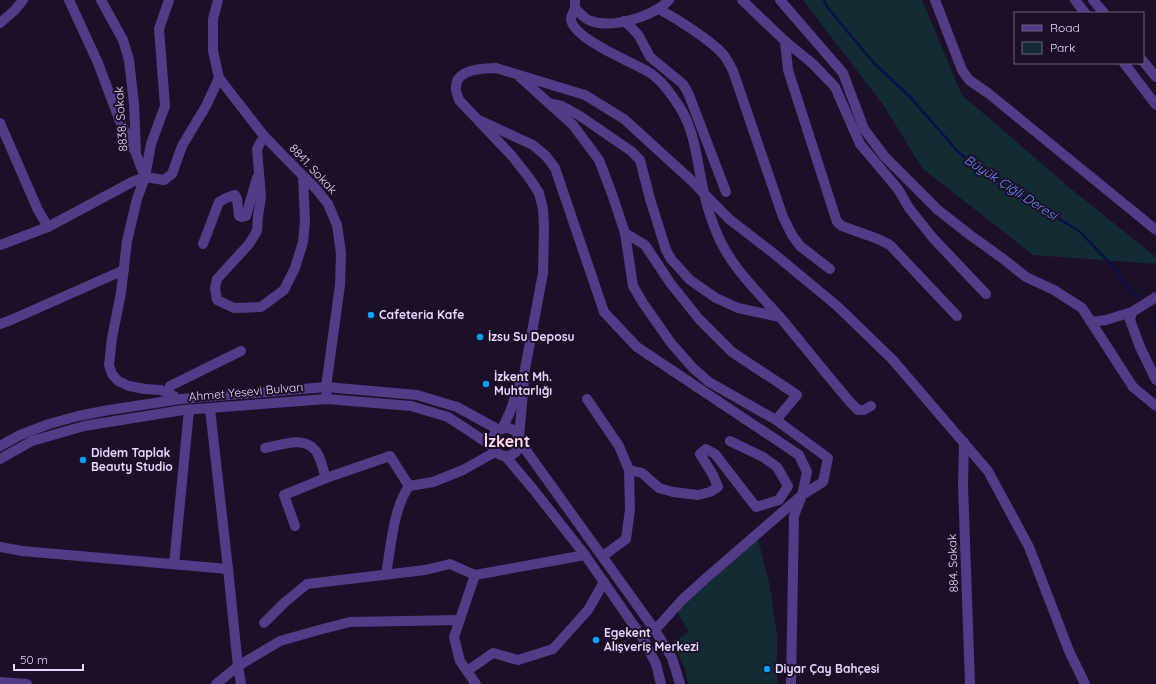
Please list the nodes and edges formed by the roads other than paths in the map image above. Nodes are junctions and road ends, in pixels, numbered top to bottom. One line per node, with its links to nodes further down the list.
1 (23, 0): 17 (street)
2 (69, 0): 29 (street)
3 (101, 0): 29 (street, 8838. Sokak)
4 (169, 0): 32 (street)
5 (218, 0): 23 (street, 8841. Sokak)
6 (669, 0): 13 (street)
7 (742, 0): 18 (street)
8 (780, 0): 47 (street)
9 (935, 0): 36 (street)
10 (1075, 0): 14 (street)
11 (1093, 0): 15 (street)
12 (575, 4): 16 (street); 34 (street)
13 (659, 9): 16 (street); 40 (street)
14 (1084, 12)
15 (1103, 12)
16 (624, 21): 33 (street)
17 (0, 23)
18 (785, 41): 42 (street); 45 (street)
19 (1144, 62): 22 (street)
20 (1125, 64): 25 (street)
21 (518, 76): 24 (street); 26 (street); 34 (street)
22 (1156, 77)
23 (219, 78): 28 (street, 8841. Sokak); 32 (street)
24 (550, 103): 37 (street); 46 (street)
25 (1156, 105)
26 (478, 119): 50 (street); 74 (street)
27 (0, 123): 35 (street)
28 (264, 136): 30 (street); 31 (street, 8841. Sokak)
29 (136, 154): 32 (street, 8838. Sokak)
30 (259, 172): 31 (street); 38 (street)
31 (303, 176): 52 (street, 8841. Sokak)
32 (146, 177): 35 (street); 41 (street)
33 (726, 192)
34 (704, 193): 46 (street); 65 (street)
35 (48, 227): 39 (street)
36 (1156, 230)
37 (625, 233): 61 (street); 61 (street)
38 (203, 244)
39 (0, 245)
40 (830, 269)
41 (124, 270): 48 (street); 53 (street)
42 (986, 294)
43 (1156, 297): 44 (street)
44 (1132, 312): 47 (street); 51 (street)
45 (957, 316)
46 (780, 318): 57 (street)
47 (1091, 322): 58 (street)
48 (0, 324)
49 (241, 351): 53 (street)
50 (525, 369): 62 (street); 63 (street)
51 (1156, 380)
52 (326, 387): 54 (street); 55 (street, 8841. Sokak); 62 (street)
53 (168, 394): 54 (street)
54 (181, 399): 60 (street); 66 (street)
55 (327, 399): 59 (street, Ahmet Yesevi Bulvarı); 68 (street, Ahmet Yesevi Bulvarı)
56 (587, 399): 71 (street)
57 (871, 406)
58 (1156, 406)
59 (210, 409): 60 (street, Ahmet Yesevi Bulvarı); 80 (street)
60 (186, 410): 70 (street, Ahmet Yesevi Bulvarı); 79 (street)
61 (776, 420): 74 (street)
62 (500, 429): 63 (street); 68 (street)
63 (520, 440): 69 (street); 78 (street)
64 (730, 441): 71 (street)
65 (964, 442): 97 (street, 884. Sokak); 98 (street)
66 (0, 446)
67 (265, 448): 72 (street)
68 (493, 449): 69 (street); 73 (street)
69 (506, 457): 77 (street)
70 (0, 459)
71 (629, 470): 78 (street)
72 (326, 478): 73 (street); 75 (street)
73 (409, 486): 81 (street)
74 (802, 495): 86 (street); 96 (street)
75 (295, 526)
76 (0, 547): 79 (street)
77 (584, 555): 82 (street); 83 (street)
78 (603, 556): 86 (street)
79 (174, 564): 80 (street)
80 (228, 569): 87 (street)
81 (386, 574): 82 (street); 85 (street)
82 (475, 575): 84 (street)
83 (604, 582): 88 (street); 94 (street)
84 (460, 620): 87 (street); 88 (street)
85 (264, 623)
86 (655, 630): 95 (street)
87 (238, 666): 91 (street); 92 (street)
88 (467, 671): 93 (street)
89 (0, 682): 90 (street)
90 (27, 684)
91 (216, 684)
92 (241, 684)
93 (476, 684)
94 (661, 684)
95 (680, 684)
96 (791, 684)
97 (970, 684)
98 (1085, 684)

